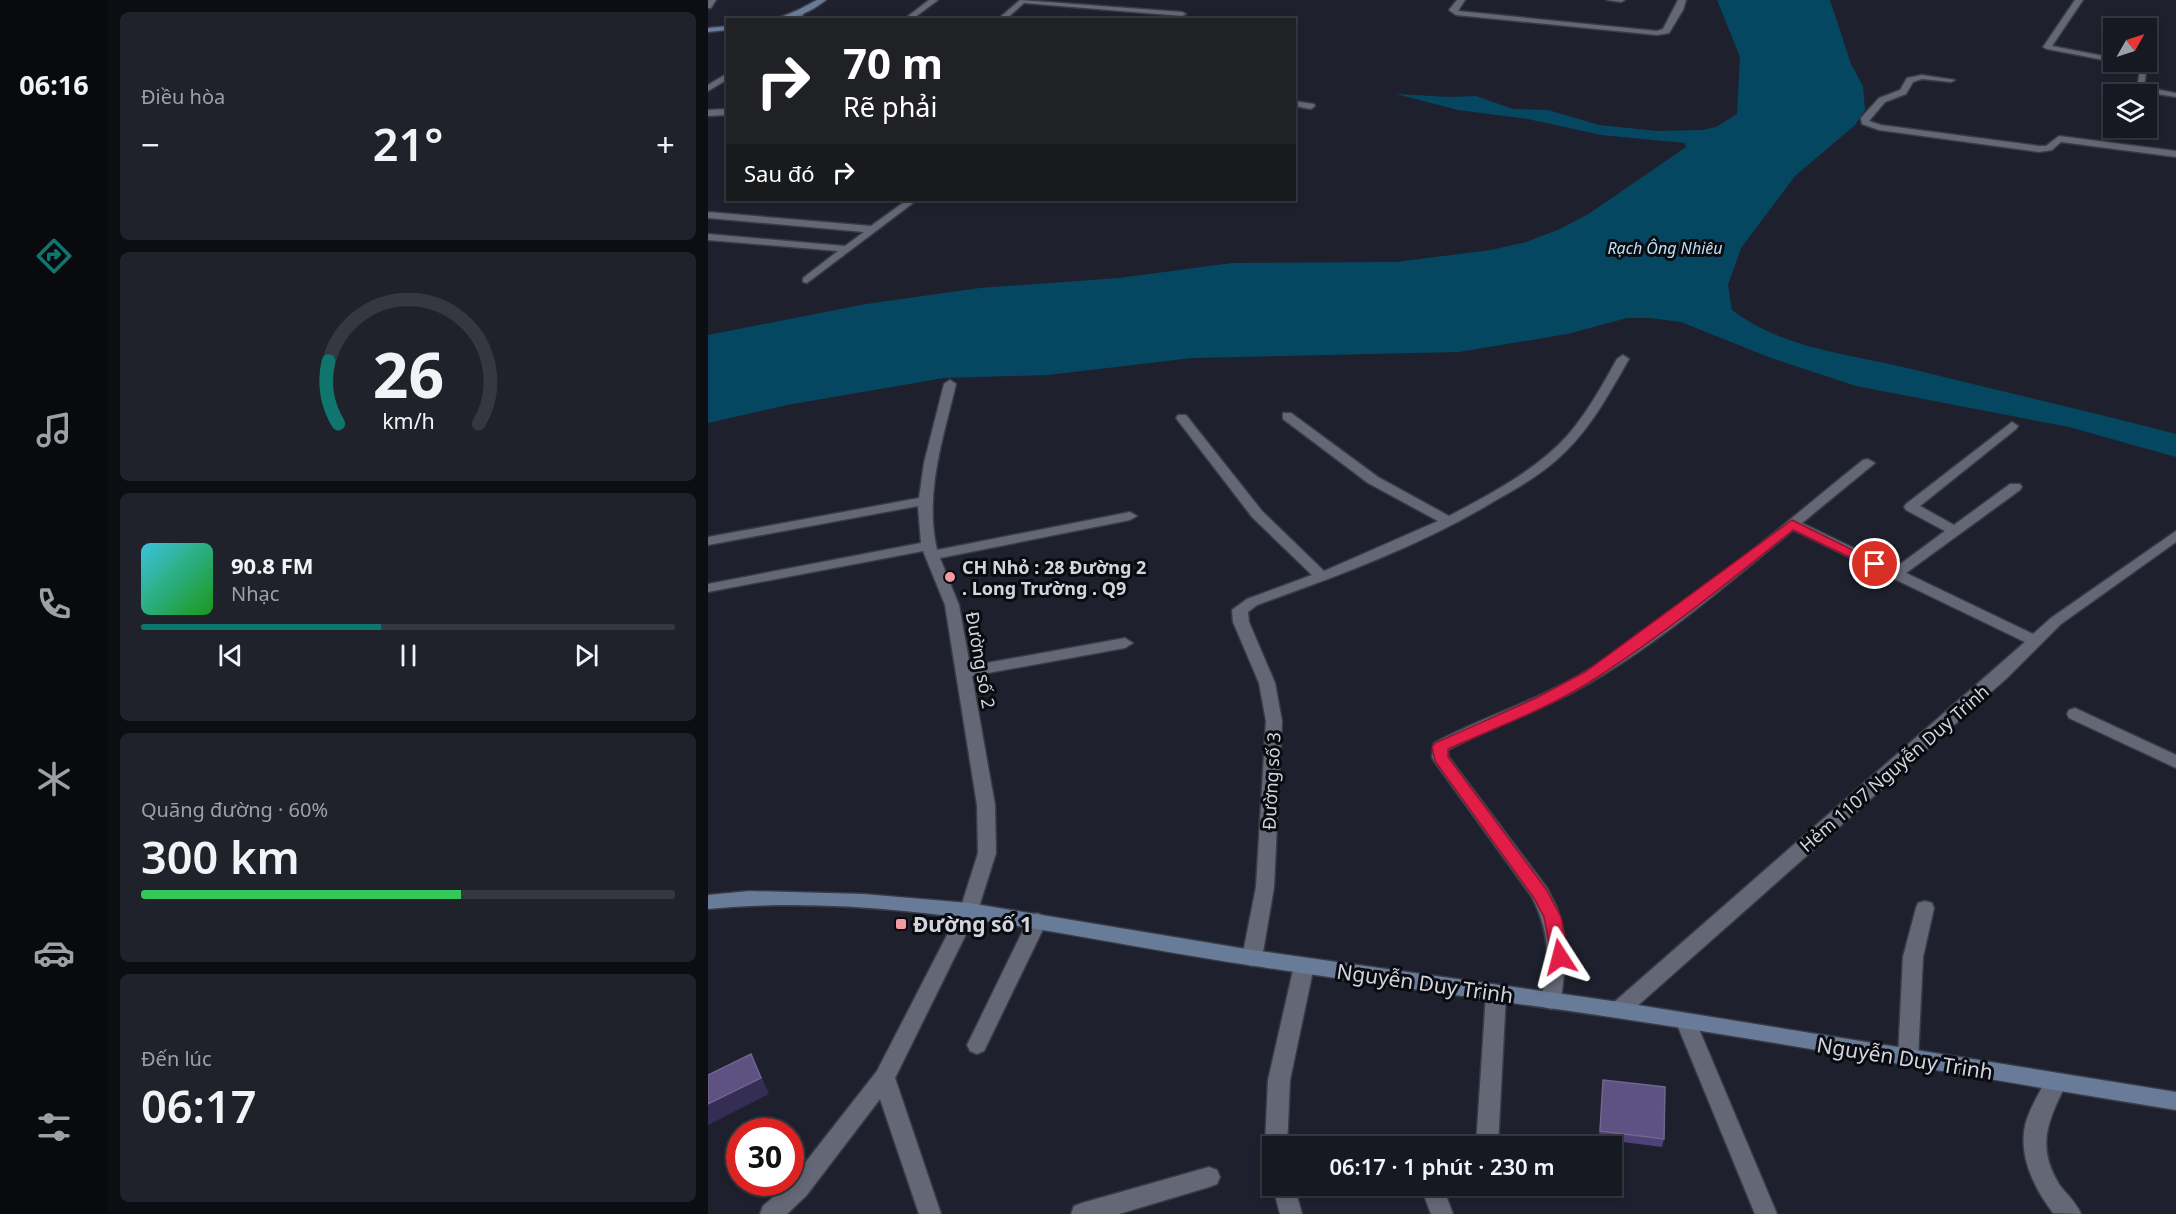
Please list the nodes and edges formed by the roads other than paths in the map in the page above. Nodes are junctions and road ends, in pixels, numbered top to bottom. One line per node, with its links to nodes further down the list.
1 (712, 0): 10 (street)
2 (822, 0): 11 (main road)
3 (934, 0): 15 (street)
4 (1024, 0): 12 (street); 16 (street)
5 (1461, 0): 8 (street)
6 (1611, 0): 7 (street)
7 (1621, 0)
8 (1682, 0)
9 (2079, 0): 19 (street)
10 (708, 6)
11 (801, 12): 13 (main road); 14 (street)
12 (1182, 14)
13 (783, 18)
14 (796, 18)
15 (909, 18)
16 (1002, 18)
17 (726, 28): 18 (main road)
18 (708, 30)
19 (2103, 58)
20 (2143, 72): 24 (street)
21 (726, 76): 23 (street)
22 (1951, 80): 29 (street)
23 (708, 89)
24 (2176, 95)
25 (1296, 104): 26 (street)
26 (1311, 106)
27 (726, 112): 28 (street)
28 (708, 113)
29 (2176, 154)
30 (911, 201): 32 (street)
31 (708, 215): 32 (street)
32 (870, 229): 34 (street)
33 (708, 237): 34 (street)
34 (846, 249): 35 (street)
35 (807, 280)
36 (1623, 359): 45 (street)
37 (950, 384): 43 (street, Đường số 2)
38 (1287, 416): 45 (street)
39 (1182, 418): 52 (street)
40 (2012, 426): 47 (street)
41 (1868, 463): 46 (street)
42 (2015, 488): 47 (street)
43 (925, 501): 49 (street); 50 (street, Đường số 2)
44 (1130, 516): 50 (street)
45 (1450, 522): 52 (street)
46 (1792, 524): 51 (street); 66 (street)
47 (1955, 531): 51 (street)
48 (2176, 535): 54 (street, Hẻm 1107 Nguyễn Duy Trinh)
49 (708, 542)
50 (931, 550): 53 (street); 56 (street, Đường số 2)
51 (1896, 574): 54 (street)
52 (1321, 576): 63 (street, Đường số 3)
53 (708, 588)
54 (2035, 641): 67 (street, Hẻm 1107 Nguyễn Duy Trinh)
55 (1125, 643): 56 (street)
56 (963, 672): 61 (street, Đường số 2)
57 (2075, 714): 58 (street)
58 (2176, 762)
59 (708, 902): 61 (main road, Nguyễn Duy Trinh)
60 (1926, 908): 70 (street)
61 (969, 910): 62 (main road, Nguyễn Duy Trinh); 71 (street, Đường số 2)
62 (1037, 921): 63 (main road, Nguyễn Duy Trinh); 69 (street)
63 (1252, 958): 64 (main road, Nguyễn Duy Trinh)
64 (1304, 966): 65 (main road, Nguyễn Duy Trinh); 74 (street)
65 (1496, 994): 66 (main road, Nguyễn Duy Trinh); 75 (street)
66 (1551, 1001): 67 (main road, Nguyễn Duy Trinh)
67 (1619, 1010): 68 (main road, Nguyễn Duy Trinh)
68 (1686, 1022): 70 (main road, Nguyễn Duy Trinh); 84 (street)
69 (977, 1046)
70 (1908, 1058): 72 (main road, Nguyễn Duy Trinh)
71 (884, 1078): 79 (street, Đường số 2); 80 (street)
72 (2056, 1082): 73 (main road, Nguyễn Duy Trinh); 85 (street)
73 (2176, 1101)
74 (1276, 1136)
75 (1488, 1136)
76 (1209, 1177): 81 (street)
77 (1286, 1196): 82 (street)
78 (1435, 1196): 83 (street)
79 (771, 1214)
80 (930, 1214)
81 (1082, 1214)
82 (1290, 1214)
83 (1442, 1214)
84 (1766, 1214)
85 (2070, 1214)

